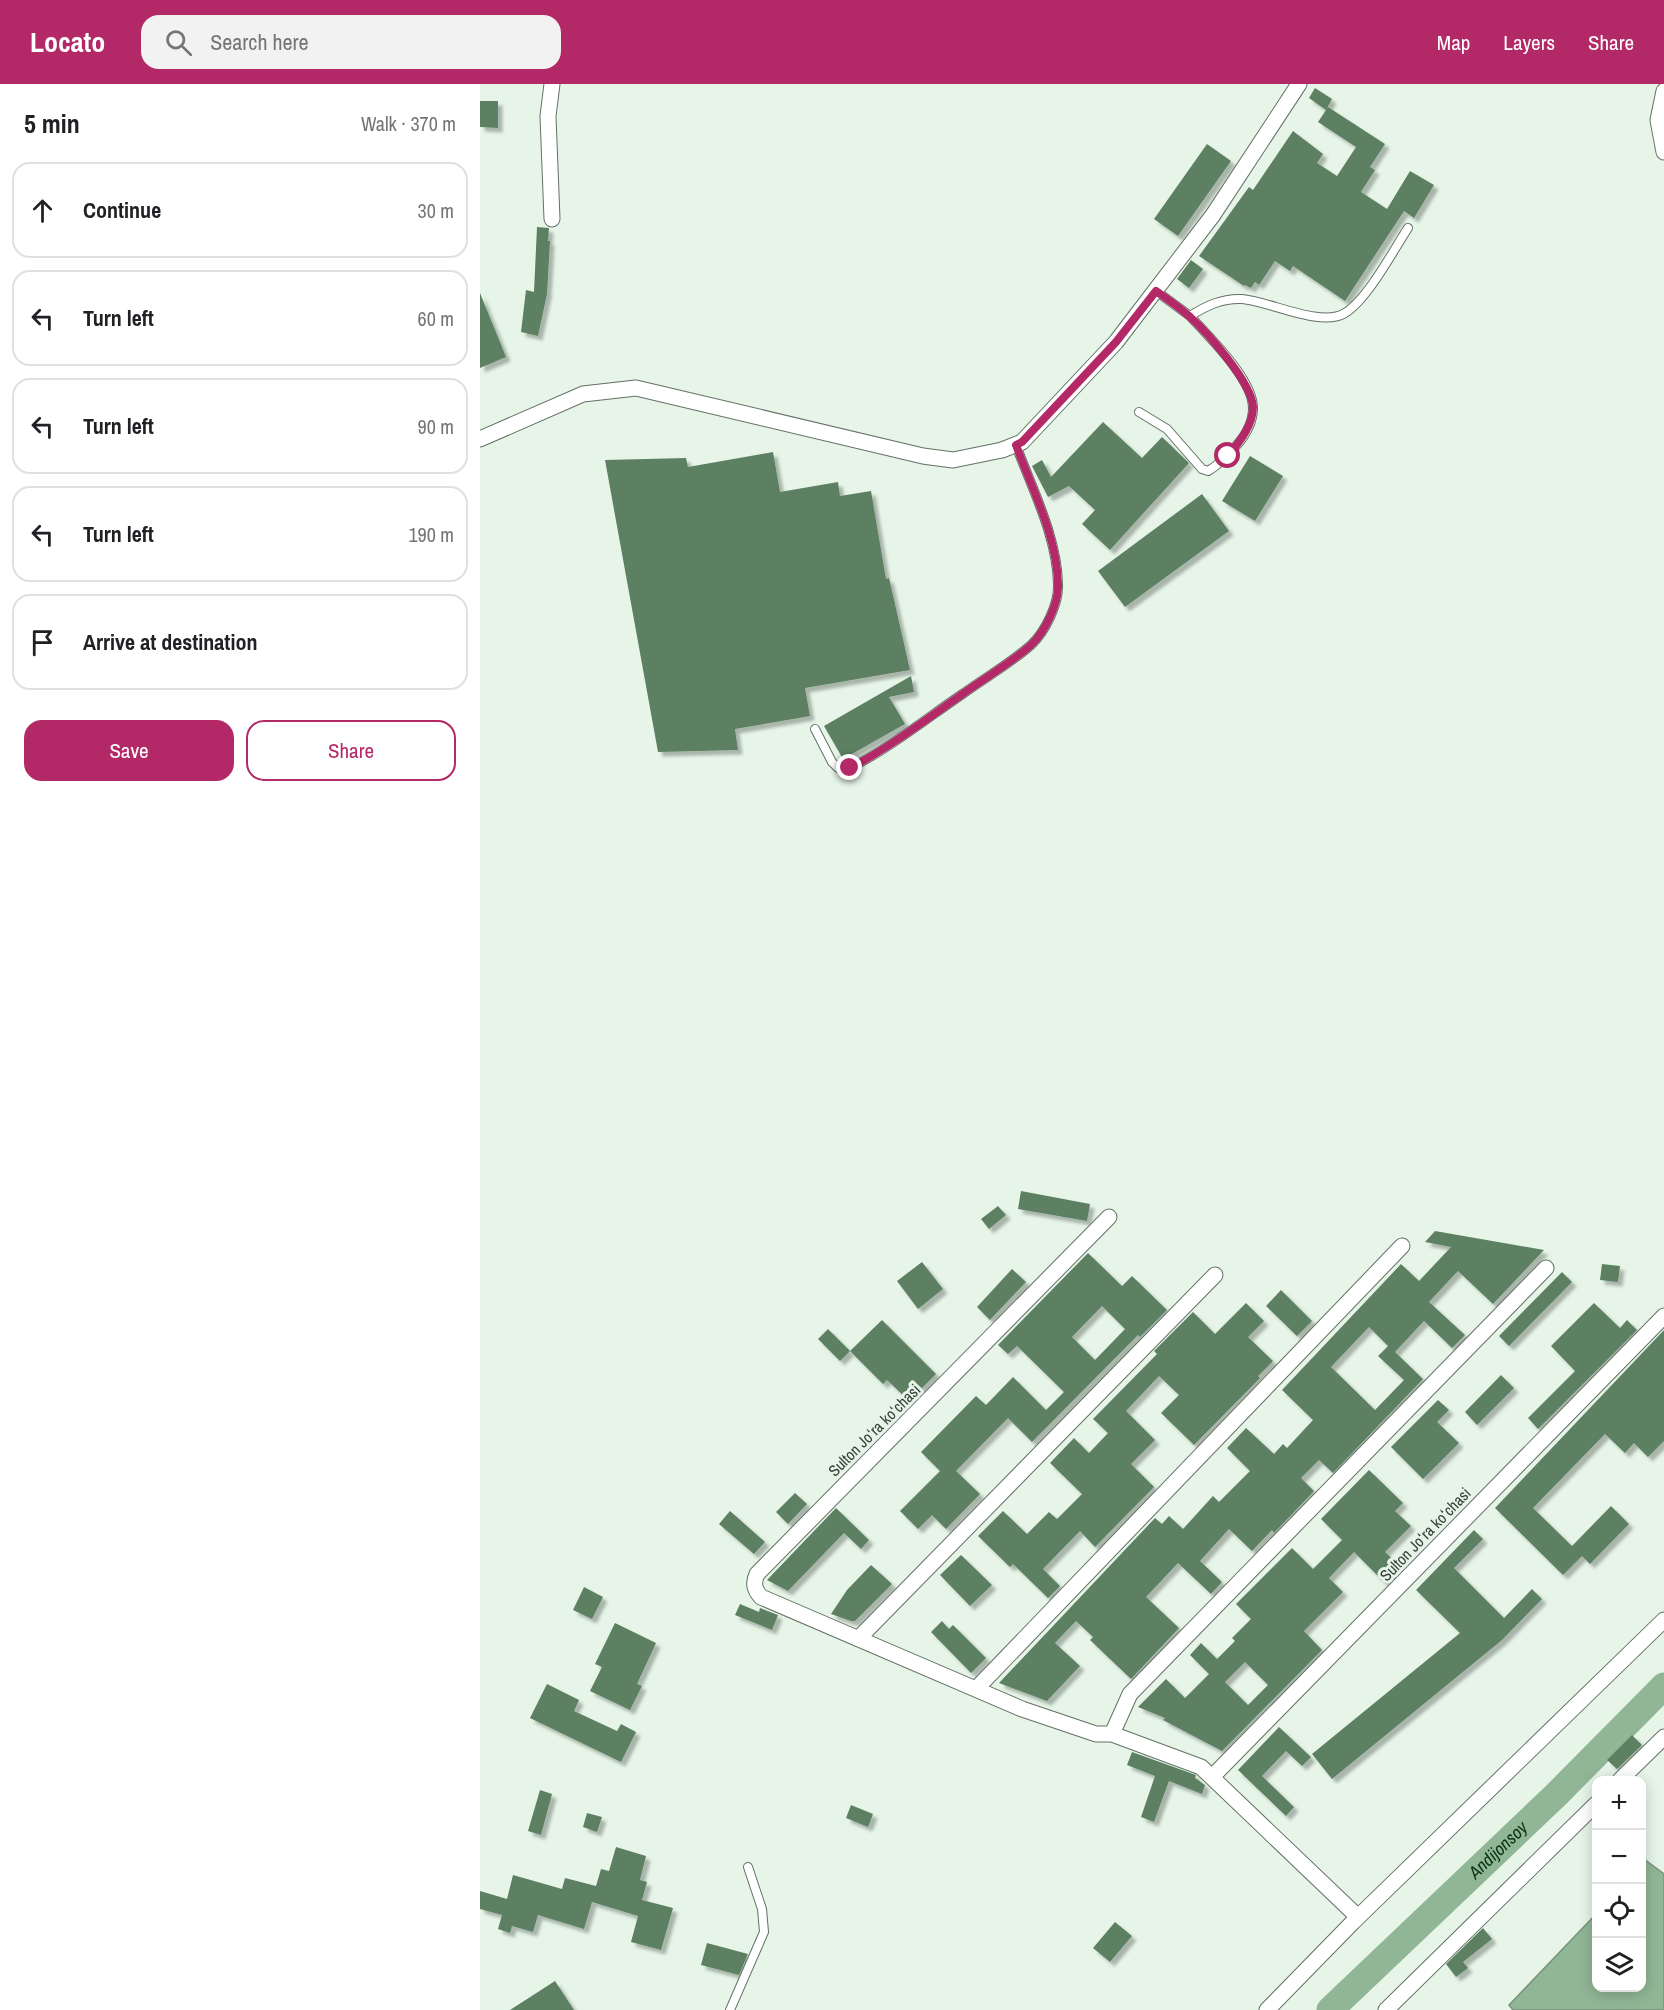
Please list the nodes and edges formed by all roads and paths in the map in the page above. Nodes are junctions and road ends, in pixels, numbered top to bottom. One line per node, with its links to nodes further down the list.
1 (552, 84): 5 (street)
2 (1299, 84): 7 (street)
3 (1664, 91): 4 (street)
4 (1664, 152)
5 (552, 219)
6 (1408, 228): 8 (lane)
7 (1156, 291): 8 (lane); 11 (street)
8 (1190, 316): 9 (lane)
9 (1139, 412)
10 (480, 440): 11 (street)
11 (1016, 445): 12 (lane)
12 (815, 729)
13 (1109, 1217): 19 (street, Sulton Joʻra koʻchasi)
14 (1402, 1246): 20 (street)
15 (1546, 1268): 21 (street)
16 (1215, 1275): 19 (street)
17 (1664, 1316): 24 (street, Sulton Joʻra koʻchasi)
18 (1664, 1620): 27 (street)
19 (858, 1639): 20 (street, Sulton Joʻra koʻchasi)
20 (976, 1689): 21 (street, Sulton Joʻra koʻchasi)
21 (1112, 1734): 24 (street, Sulton Joʻra koʻchasi)
22 (1664, 1737): 23 (street)
23 (1624, 1776)
24 (1212, 1777): 27 (street, Sulton Joʻra koʻchasi)
25 (1592, 1808): 30 (street)
26 (748, 1868): 28 (lane)
27 (1358, 1917): 29 (street)
28 (730, 2010)
29 (1267, 2010)
30 (1386, 2010)

